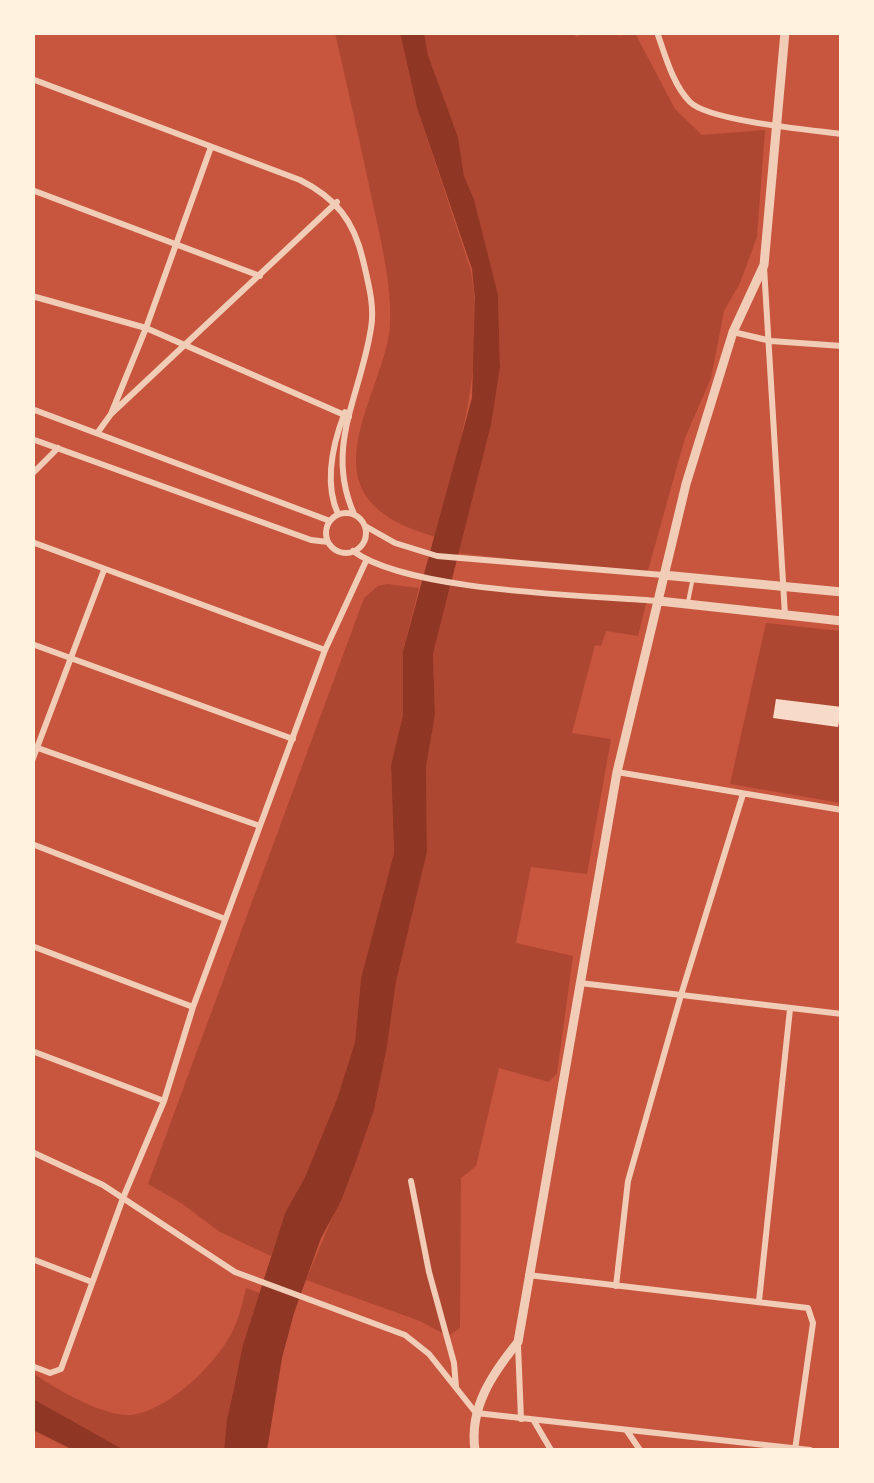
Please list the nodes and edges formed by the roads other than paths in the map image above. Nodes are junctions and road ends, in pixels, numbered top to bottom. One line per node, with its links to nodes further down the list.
1 (657, 32): 4 (street)
2 (786, 32): 4 (street)
3 (32, 79): 6 (street)
4 (776, 126): 5 (street); 10 (street)
5 (842, 134)
6 (211, 147): 8 (street); 9 (street)
7 (32, 190): 9 (street)
8 (337, 202): 11 (street); 20 (street)
9 (174, 244): 11 (street); 13 (street)
10 (764, 266): 14 (street); 15 (street)
11 (260, 276): 16 (street)
12 (32, 296): 13 (street)
13 (146, 328): 16 (street); 19 (street)
14 (733, 332): 15 (street); 34 (street)
15 (771, 341): 17 (street); 36 (street)
16 (186, 344): 19 (street); 20 (street)
17 (842, 346)
18 (32, 408): 21 (street)
19 (111, 414): 21 (street)
20 (346, 416): 25 (street); 26 (street)
21 (98, 432): 27 (street)
22 (32, 438): 23 (street)
23 (58, 448): 24 (street); 30 (street)
24 (32, 474)
25 (338, 514): 26 (street); 27 (street)
26 (354, 514): 28 (street)
27 (330, 521): 30 (street)
28 (365, 526): 31 (street); 34 (street)
29 (32, 542): 33 (street)
30 (328, 542): 31 (street)
31 (353, 552): 32 (street)
32 (366, 561): 38 (street); 43 (street)
33 (104, 570): 43 (street); 44 (street)
34 (664, 575): 35 (street); 38 (street)
35 (693, 578): 36 (street); 39 (lane)
36 (784, 586): 37 (street); 40 (street)
37 (842, 592)
38 (659, 601): 39 (street); 48 (street)
39 (688, 603): 40 (street)
40 (785, 614): 41 (street)
41 (842, 621)
42 (32, 644): 44 (street)
43 (324, 650): 45 (street)
44 (72, 658): 45 (street); 46 (street)
45 (293, 739): 51 (street)
46 (35, 747): 47 (street); 51 (street)
47 (32, 761)
48 (616, 772): 49 (street); 55 (street)
49 (744, 794): 50 (street); 56 (street)
50 (842, 810)
51 (260, 826): 53 (street)
52 (32, 844): 53 (street)
53 (225, 920): 57 (street)
54 (32, 946): 57 (street)
55 (580, 983): 56 (street); 66 (street)
56 (681, 995): 58 (street); 68 (street)
57 (193, 1008): 61 (street)
58 (790, 1009): 59 (street); 69 (street)
59 (842, 1014)
60 (32, 1051): 61 (street)
61 (164, 1101): 64 (street)
62 (32, 1152): 64 (street)
63 (411, 1181): 72 (street)
64 (123, 1198): 67 (street); 72 (street)
65 (32, 1260): 67 (street)
66 (527, 1275): 68 (street); 70 (street)
67 (92, 1282): 71 (street)
68 (616, 1286): 69 (street)
69 (759, 1301): 78 (street)
70 (518, 1342): 73 (street); 74 (street)
71 (32, 1366)
72 (456, 1388): 73 (street)
73 (476, 1413): 74 (street); 79 (street)
74 (521, 1418): 75 (street)
75 (533, 1420): 76 (street); 80 (street)
76 (627, 1430): 77 (street); 81 (street)
77 (767, 1448): 78 (street)
78 (796, 1449): 82 (street)
79 (475, 1450)
80 (551, 1450)
81 (640, 1450)
82 (810, 1450)

